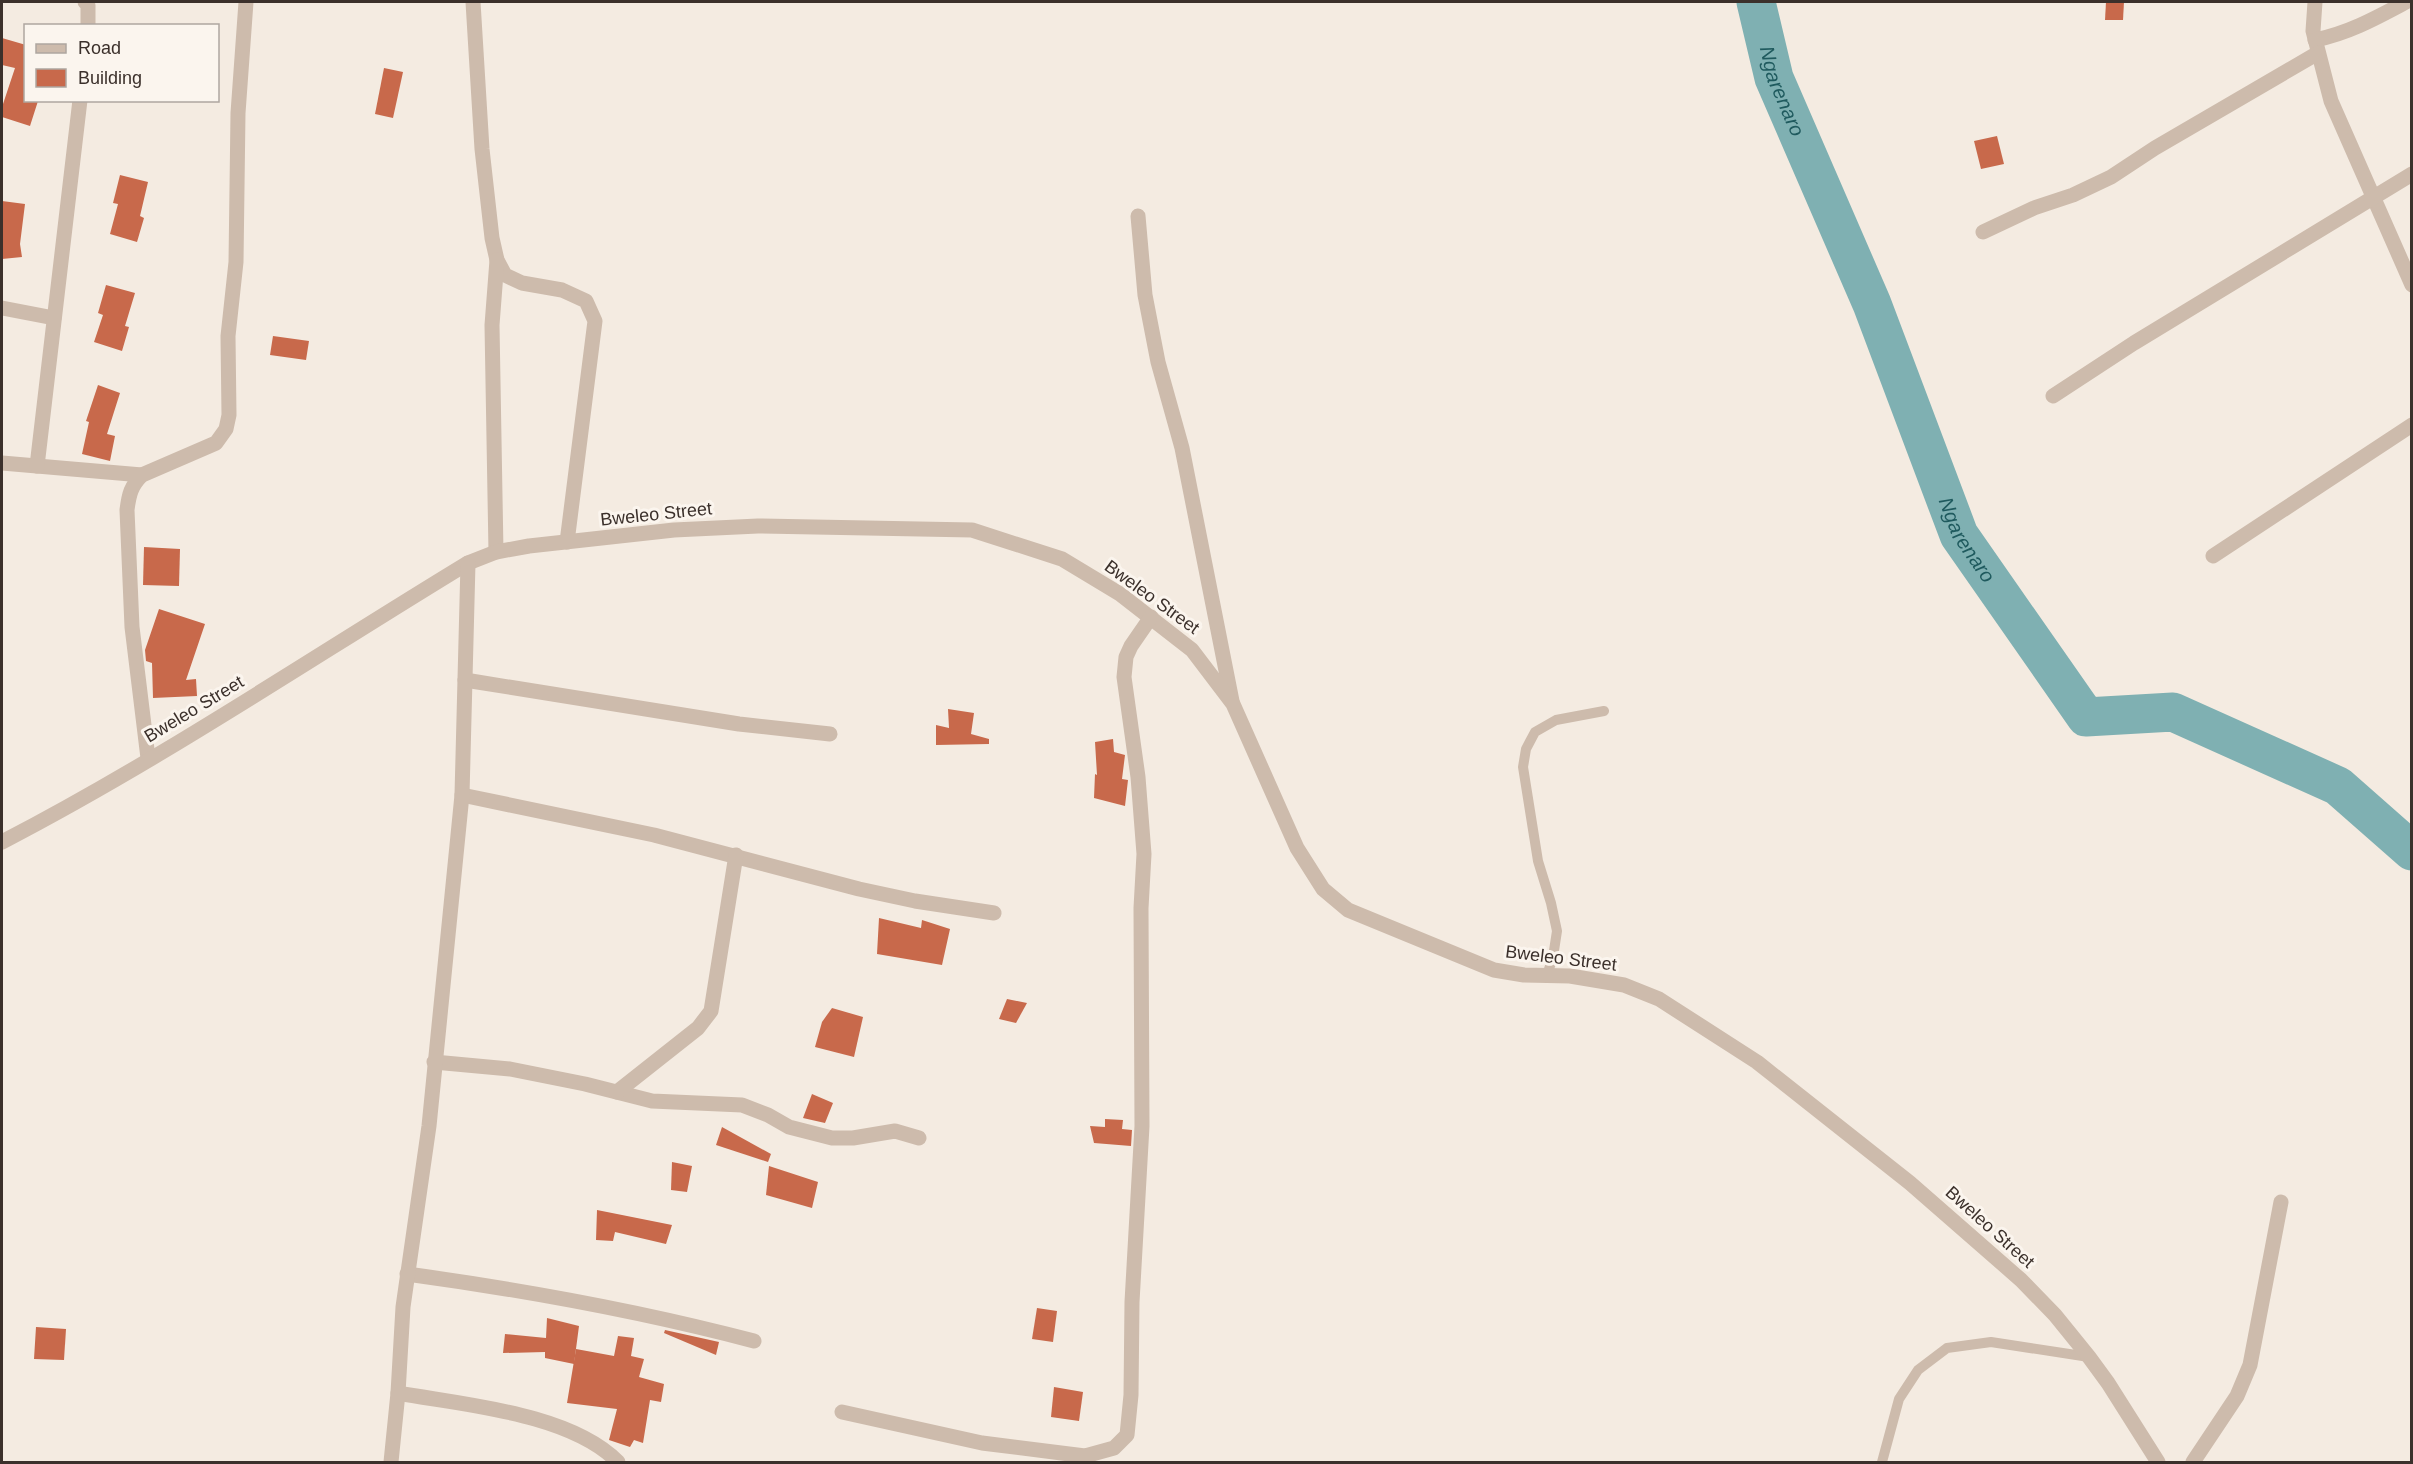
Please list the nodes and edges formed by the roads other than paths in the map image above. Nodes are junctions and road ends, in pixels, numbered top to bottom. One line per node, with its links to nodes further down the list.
1 (85, 2): 6 (street)
2 (246, 2): 21 (street)
3 (473, 2): 13 (street)
4 (2315, 2): 7 (street)
5 (2406, 2): 7 (street)
6 (88, 24)
7 (2316, 46): 10 (street); 12 (street)
8 (80, 102): 16 (street)
9 (2412, 174): 10 (street)
10 (2374, 197): 14 (street); 17 (street)
11 (1138, 216): 28 (street)
12 (1983, 232)
13 (497, 260): 22 (street); 23 (street)
14 (2411, 283)
15 (2, 308): 16 (street)
16 (54, 318): 20 (street)
17 (2053, 396)
18 (2412, 424): 24 (street)
19 (2, 463): 20 (street)
20 (37, 466): 21 (street)
21 (142, 475): 31 (street)
22 (567, 542): 23 (street, Bweleo Street); 26 (street, Bweleo Street)
23 (496, 552): 25 (street, Bweleo Street)
24 (2213, 556)
25 (468, 563): 27 (street); 31 (street, Bweleo Street)
26 (1151, 617): 28 (street, Bweleo Street); 45 (street)
27 (465, 680): 30 (street); 32 (street)
28 (1233, 704): 36 (street, Bweleo Street)
29 (1604, 711): 36 (lane)
30 (830, 734)
31 (148, 758): 33 (street, Bweleo Street)
32 (462, 795): 34 (street); 37 (street)
33 (2, 842)
34 (736, 855): 35 (street); 38 (street)
35 (994, 912)
36 (1547, 975): 43 (street, Bweleo Street)
37 (434, 1062): 38 (street); 41 (street)
38 (617, 1092): 39 (street)
39 (919, 1138)
40 (2281, 1202): 50 (street)
41 (407, 1274): 42 (street); 44 (street)
42 (754, 1341)
43 (2089, 1357): 48 (lane); 49 (street, Bweleo Street)
44 (398, 1393): 46 (street); 47 (street)
45 (842, 1412)
46 (391, 1462)
47 (618, 1462)
48 (1882, 1462)
49 (2158, 1462)
50 (2193, 1462)

